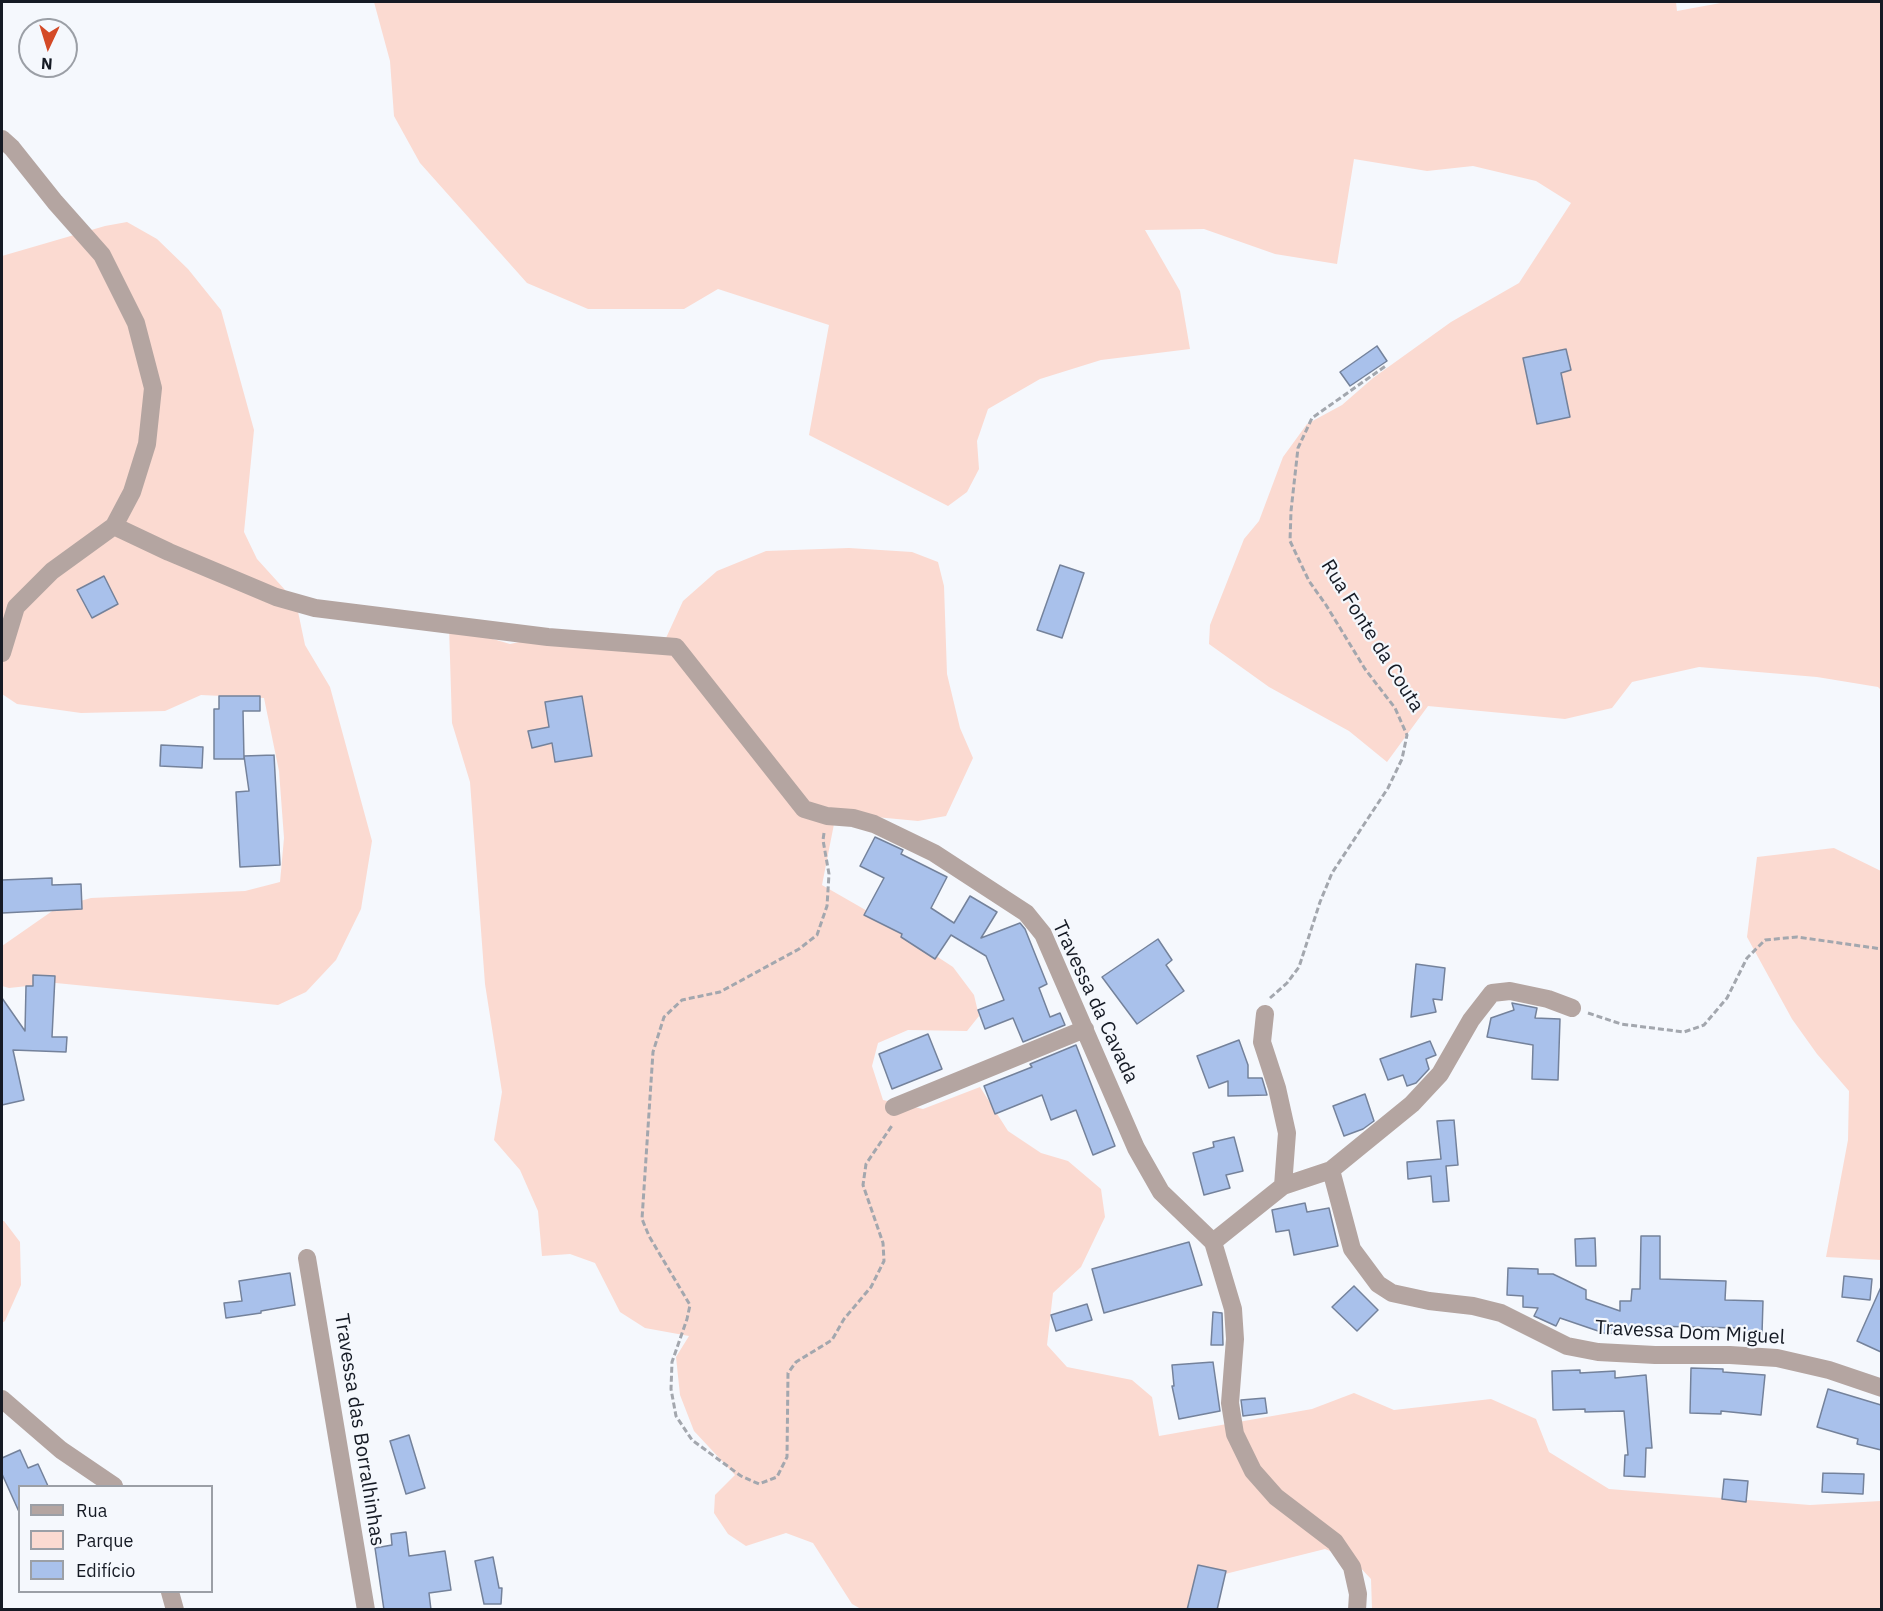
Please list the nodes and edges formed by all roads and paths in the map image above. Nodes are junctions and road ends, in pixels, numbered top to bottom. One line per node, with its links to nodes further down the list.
1 (2, 139): 3 (street)
2 (1386, 365): 8 (path, Rua Fonte da Couta)
3 (114, 526): 4 (street); 5 (street)
4 (2, 653)
5 (827, 816): 9 (street, Travessa da Cavada); 10 (path)
6 (1881, 949): 7 (path)
7 (1572, 1008): 11 (street)
8 (1265, 1014): 12 (street)
9 (1085, 1029): 10 (street); 13 (street, Travessa da Cavada)
10 (894, 1107)
11 (1331, 1170): 12 (street); 15 (street, Travessa Dom Miguel)
12 (1283, 1186): 13 (street)
13 (1213, 1242): 21 (street)
14 (307, 1257): 20 (street, Travessa das Borralhinhas)
15 (1881, 1388)
16 (2, 1399): 17 (street)
17 (113, 1485)
18 (170, 1593): 19 (street)
19 (175, 1610)
20 (366, 1610)
21 (1357, 1610)

